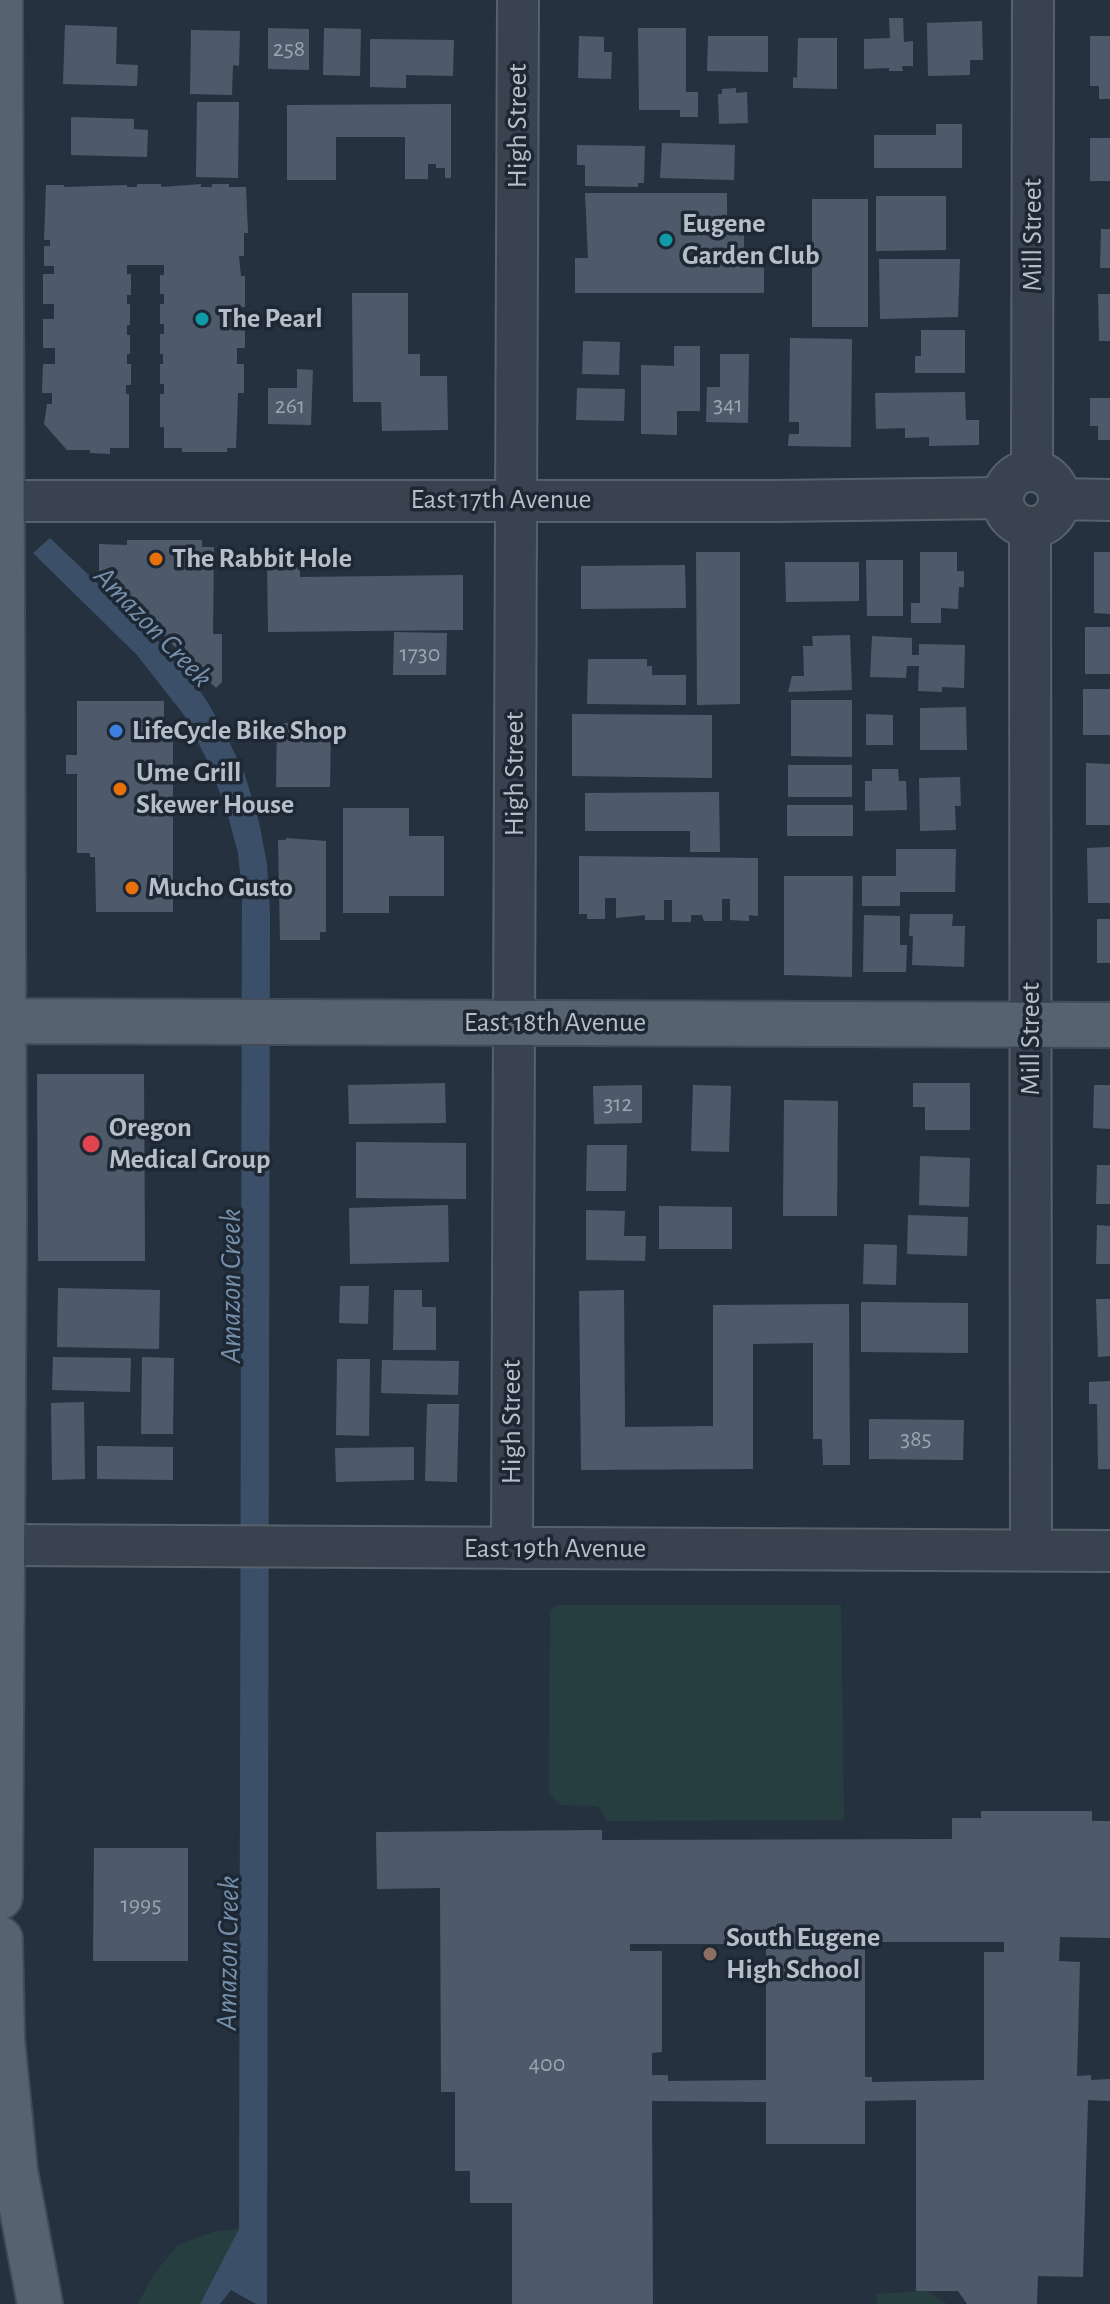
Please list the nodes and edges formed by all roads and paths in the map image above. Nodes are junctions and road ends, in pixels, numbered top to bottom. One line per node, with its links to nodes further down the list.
1 (0, 0): 8 (main road)
2 (518, 0): 9 (street, High Street)
3 (1033, 0): 4 (street, Mill Street)
4 (1032, 470): 5 (street); 6 (street)
5 (1003, 498): 9 (street, East 17th Avenue); 10 (street)
6 (1059, 499): 7 (street); 10 (street)
7 (1110, 500)
8 (1, 501): 9 (street, East 17th Avenue); 11 (main road)
9 (516, 501): 12 (street, High Street)
10 (1030, 527): 13 (street, Mill Street)
11 (1, 1021): 12 (main road, East 18th Avenue); 15 (main road)
12 (514, 1023): 13 (main road, East 18th Avenue); 16 (street, High Street)
13 (1031, 1024): 14 (main road, East 18th Avenue); 17 (street, Mill Street)
14 (1110, 1025)
15 (1, 1545): 16 (street, East 19th Avenue); 19 (main road)
16 (512, 1548): 17 (street, East 19th Avenue)
17 (1031, 1550): 18 (street, East 19th Avenue)
18 (1110, 1551)
19 (0, 1897)
20 (0, 1939): 21 (main road)
21 (3, 2069): 22 (main road)
22 (40, 2304)

